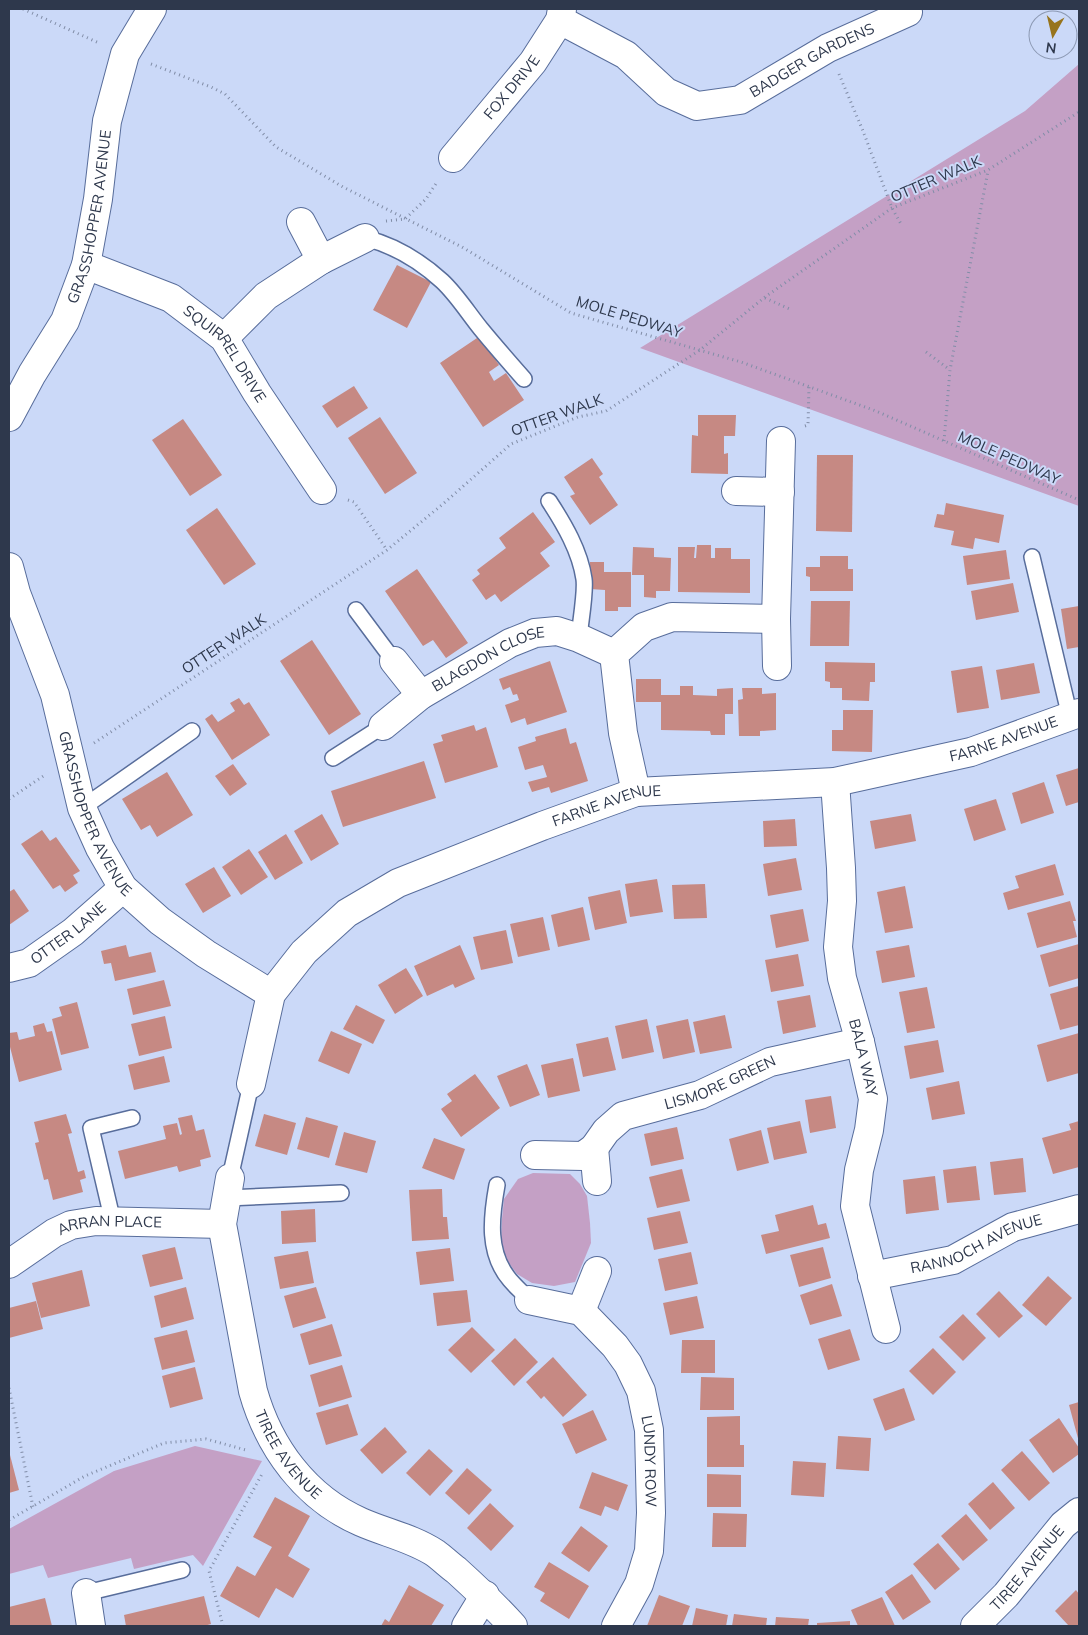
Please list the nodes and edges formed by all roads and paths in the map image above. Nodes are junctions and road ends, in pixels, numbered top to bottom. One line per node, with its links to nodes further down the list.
1 (23, 9): 6 (path, MOLE PEDWAY)
2 (152, 9): 6 (street, GRASSHOPPER AVENUE)
3 (908, 12): 5 (street, BADGER GARDENS)
4 (561, 14): 5 (street, BADGER GARDENS); 8 (street, FOX DRIVE)
5 (828, 48): 10 (path)
6 (125, 54): 11 (path, MOLE PEDWAY); 16 (street, GRASSHOPPER AVENUE)
7 (1079, 112): 9 (path, OTTER WALK)
8 (453, 158): 11 (path)
9 (988, 170): 10 (path, OTTER WALK); 22 (path)
10 (892, 208): 13 (path); 17 (path, OTTER WALK)
11 (405, 219): 14 (path); 20 (path, MOLE PEDWAY)
12 (301, 222): 15 (street)
13 (901, 224)
14 (365, 238): 15 (street); 23 (lane)
15 (321, 260): 19 (street)
16 (86, 265): 19 (street, SQUIRREL DRIVE); 25 (street, GRASSHOPPER AVENUE)
17 (765, 297): 18 (path); 20 (path, OTTER WALK)
18 (792, 310)
19 (224, 338): 28 (street, SQUIRREL DRIVE)
20 (700, 350): 24 (path, MOLE PEDWAY); 33 (path, OTTER WALK)
21 (926, 352): 22 (path)
22 (950, 370): 27 (path)
23 (524, 379)
24 (809, 386): 26 (path); 27 (path, MOLE PEDWAY)
25 (9, 417)
26 (781, 441): 30 (street)
27 (944, 442): 31 (path, MOLE PEDWAY)
28 (322, 490): 33 (path)
29 (736, 491): 30 (street)
30 (780, 492): 37 (street)
31 (1079, 500)
32 (549, 501): 38 (lane)
33 (387, 550): 47 (path, OTTER WALK)
34 (1032, 557): 43 (lane)
35 (9, 567): 47 (street, GRASSHOPPER AVENUE)
36 (356, 610): 40 (lane)
37 (776, 619): 39 (street); 41 (street)
38 (579, 638): 39 (street, BLAGDON CLOSE); 42 (street, BLAGDON CLOSE)
39 (614, 654): 49 (street)
40 (394, 661): 42 (street, BLAGDON CLOSE)
41 (777, 666)
42 (421, 695): 44 (street, BLAGDON CLOSE)
43 (1074, 715): 48 (street, FARNE AVENUE)
44 (383, 726): 46 (lane)
45 (192, 731): 51 (lane)
46 (333, 758)
47 (69, 759): 50 (path, OTTER WALK); 51 (street, GRASSHOPPER AVENUE)
48 (835, 782): 49 (street, FARNE AVENUE); 55 (street, BALA WAY)
49 (636, 792): 54 (street, FARNE AVENUE)
50 (9, 798)
51 (82, 808): 52 (street, GRASSHOPPER AVENUE)
52 (123, 888): 53 (street, OTTER LANE); 54 (street, GRASSHOPPER AVENUE)
53 (9, 968)
54 (271, 994): 56 (street, FARNE AVENUE)
55 (860, 1042): 58 (street, LISMORE GREEN); 69 (street, BALA WAY)
56 (251, 1084): 62 (lane)
57 (132, 1118): 65 (lane)
58 (594, 1148): 59 (street); 60 (street)
59 (535, 1155)
60 (597, 1180)
61 (497, 1185): 70 (lane)
62 (228, 1188): 63 (lane); 66 (street, TIREE AVENUE)
63 (341, 1193)
64 (1079, 1209): 69 (street, RANNOCH AVENUE)
65 (113, 1222): 66 (street, ARRAN PLACE); 67 (street, ARRAN PLACE)
66 (222, 1224): 74 (street, TIREE AVENUE)
67 (9, 1264)
68 (597, 1271): 71 (street)
69 (872, 1276): 72 (street, BALA WAY)
70 (529, 1300): 71 (street)
71 (581, 1311): 85 (street, LUNDY ROW)
72 (886, 1329)
73 (9, 1388): 75 (path)
74 (276, 1448): 75 (path); 80 (street, TIREE AVENUE); 82 (path)
75 (33, 1507): 77 (path)
76 (1079, 1512): 86 (street, TIREE AVENUE)
77 (9, 1520)
78 (182, 1570): 79 (lane)
79 (86, 1593): 81 (street)
80 (485, 1596): 83 (street); 84 (street, TIREE AVENUE)
81 (91, 1626)
82 (223, 1626)
83 (466, 1626)
84 (513, 1626)
85 (616, 1626)
86 (974, 1626)

